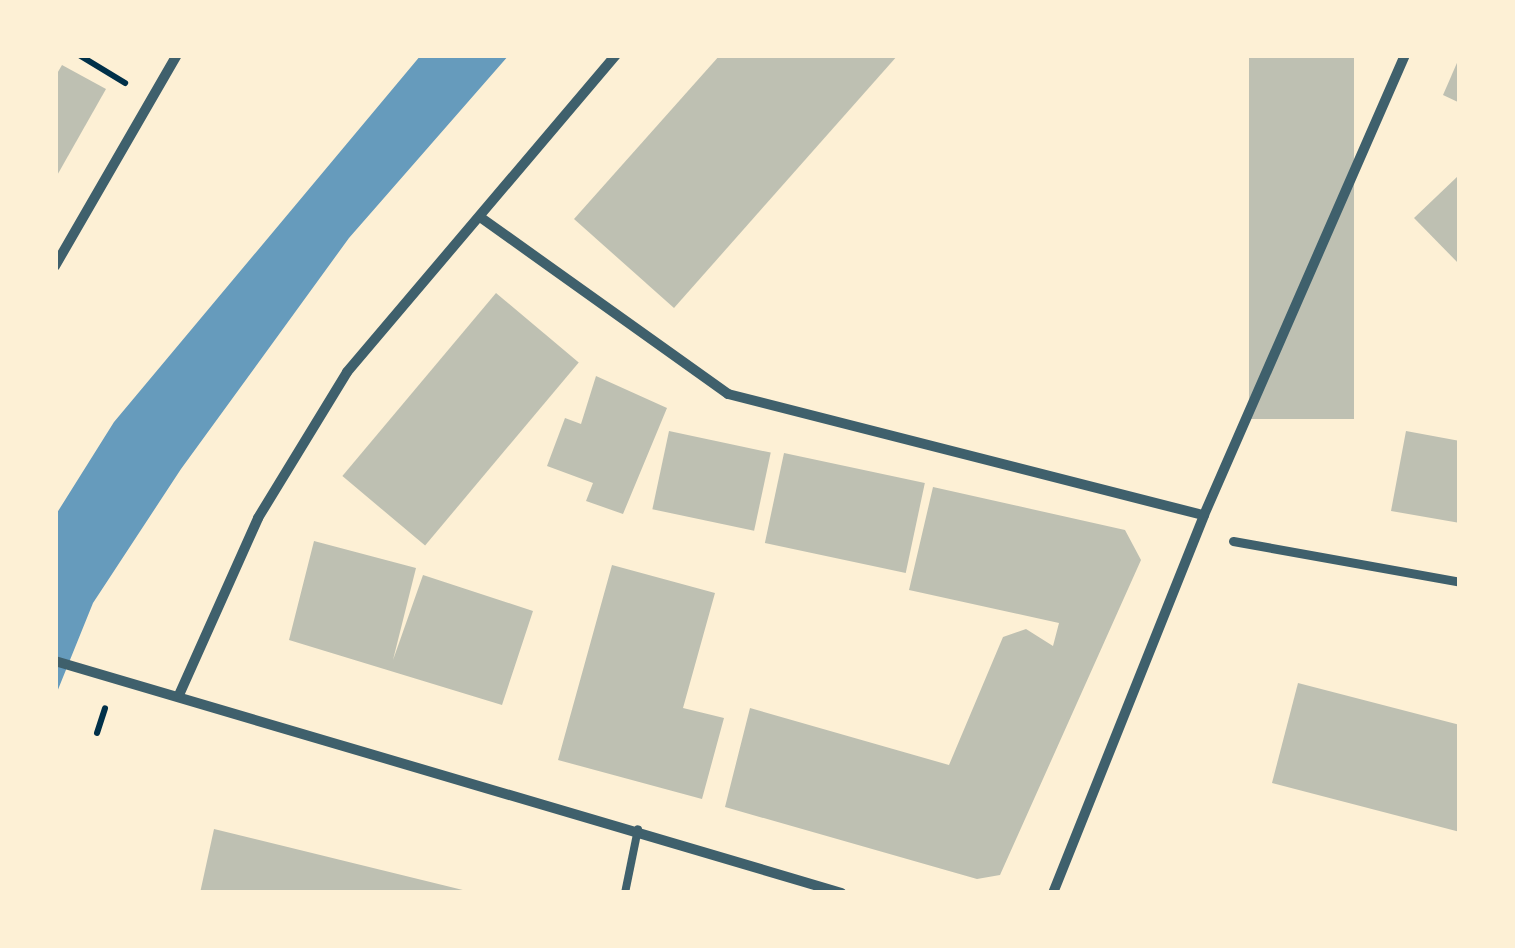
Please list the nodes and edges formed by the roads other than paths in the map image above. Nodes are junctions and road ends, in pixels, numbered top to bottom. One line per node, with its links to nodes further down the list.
1 (177, 55): 5 (street)
2 (616, 55): 4 (street)
3 (1405, 55): 6 (street)
4 (480, 217): 6 (street); 10 (street)
5 (55, 266)
6 (1204, 514): 14 (street)
7 (1233, 542): 8 (street)
8 (1460, 582)
9 (55, 661): 10 (street)
10 (179, 695): 11 (street)
11 (638, 830): 12 (lane); 13 (street)
12 (624, 893)
13 (842, 893)
14 (1053, 893)

